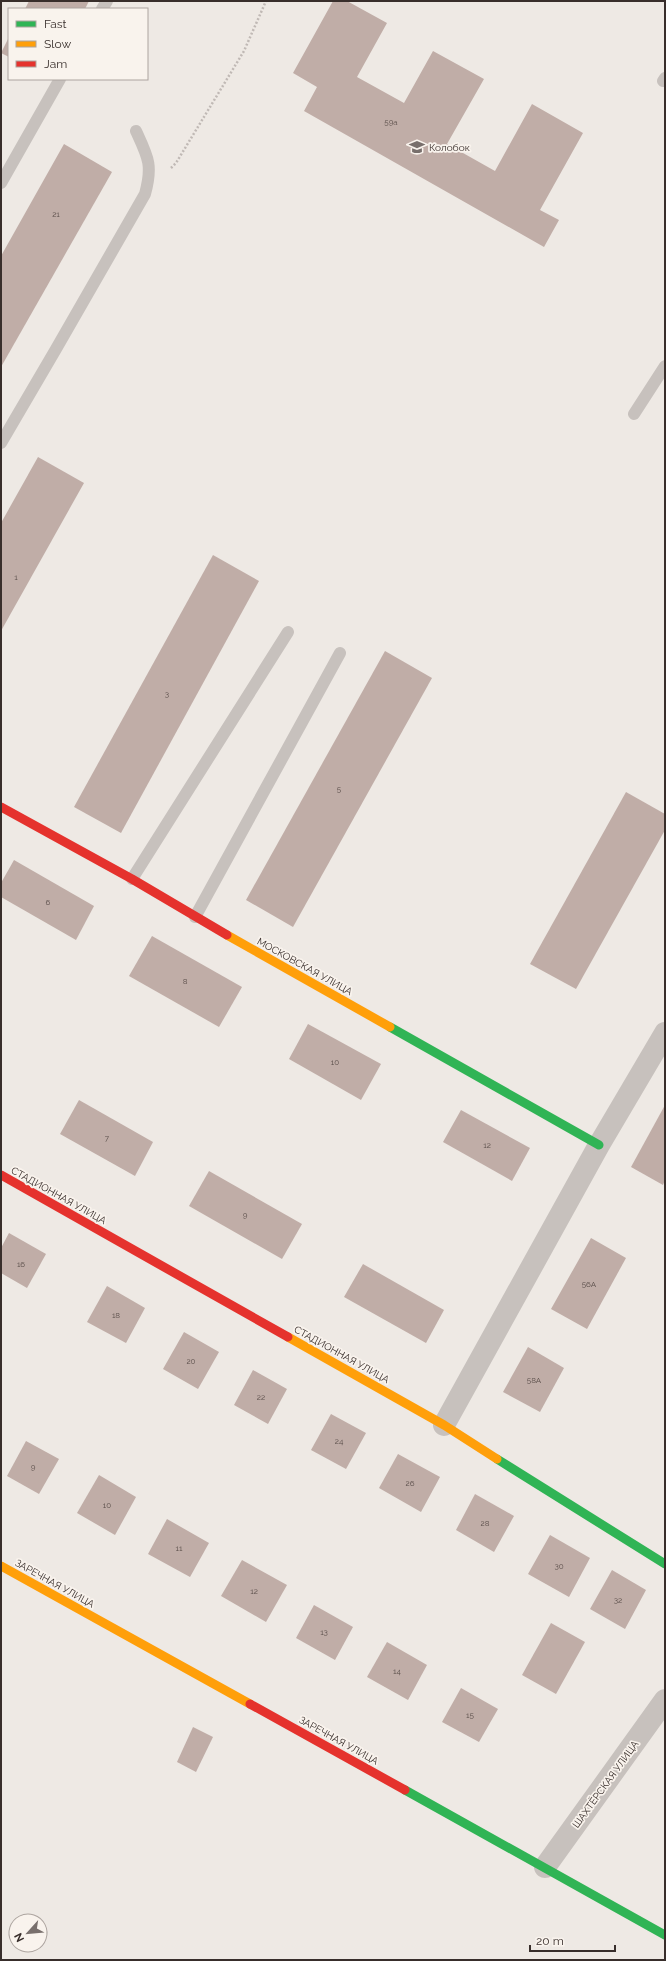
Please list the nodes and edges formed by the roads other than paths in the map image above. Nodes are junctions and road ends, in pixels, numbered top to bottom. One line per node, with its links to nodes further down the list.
1 (59, 80): 3 (lane)
2 (136, 131): 6 (lane)
3 (1, 183)
4 (665, 366): 5 (lane)
5 (634, 414)
6 (1, 442)
7 (288, 632): 10 (lane)
8 (340, 653): 11 (lane)
9 (1, 807): 10 (street, МОСКОВСКАЯ УЛИЦА)
10 (132, 879): 11 (street, МОСКОВСКАЯ УЛИЦА)
11 (195, 917): 13 (street, МОСКОВСКАЯ УЛИЦА)
12 (665, 1033): 13 (street)
13 (599, 1145): 15 (street)
14 (1, 1175): 15 (street, СТАДИОННАЯ УЛИЦА)
15 (444, 1425): 16 (street, СТАДИОННАЯ УЛИЦА)
16 (665, 1564)
17 (1, 1566): 19 (street, ЗАРЕЧНАЯ УЛИЦА)
18 (665, 1700): 19 (street, ШАХТЁРСКАЯ УЛИЦА)
19 (545, 1867): 20 (street, ЗАРЕЧНАЯ УЛИЦА)
20 (665, 1935)

